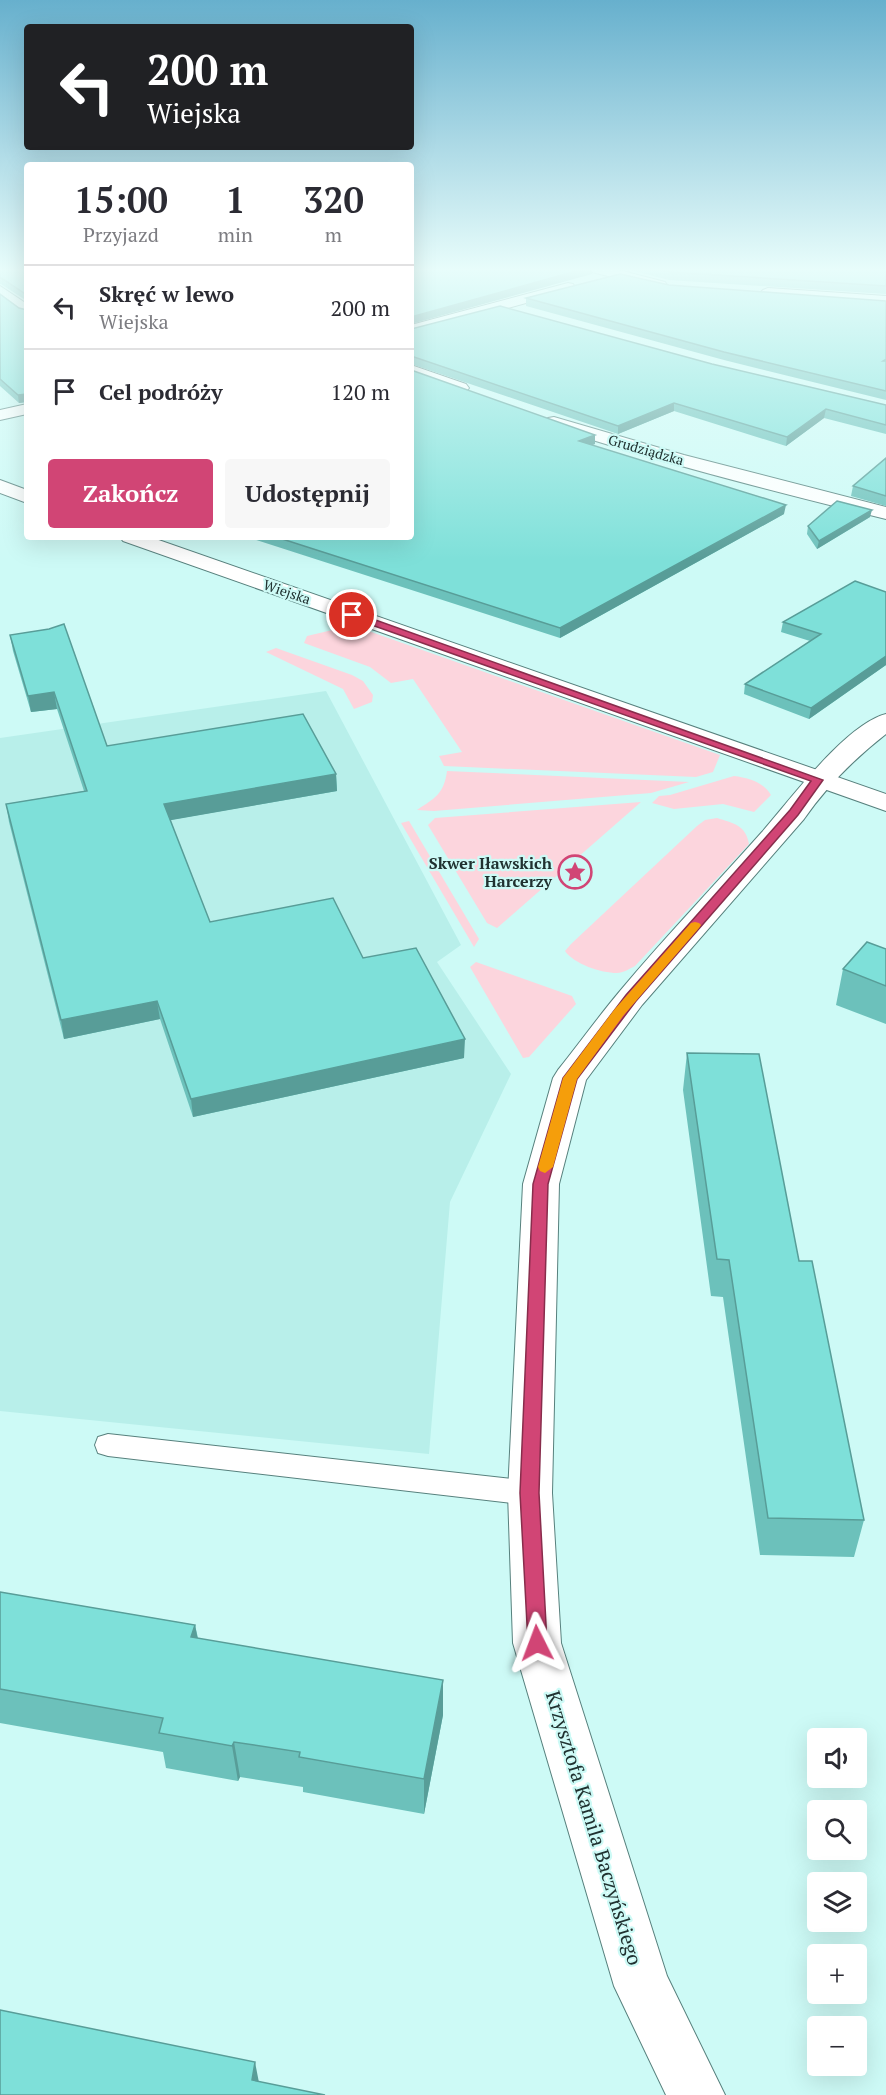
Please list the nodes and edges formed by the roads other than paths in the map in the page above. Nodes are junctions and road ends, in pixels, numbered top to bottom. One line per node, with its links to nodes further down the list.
1 (414, 371): 2 (street)
2 (475, 394)
3 (24, 411): 4 (street)
4 (0, 415)
5 (542, 418): 8 (street, Grudziądzka)
6 (0, 486): 7 (street)
7 (24, 496)
8 (886, 513)
9 (138, 540): 11 (street, Wiejska)
10 (886, 722): 11 (street, Krzysztofa Kamila Baczyńskiego)
11 (818, 780): 12 (street, Wiejska); 14 (street, Krzysztofa Kamila Baczyńskiego)
12 (886, 803)
13 (108, 1444): 14 (lane)
14 (530, 1493): 15 (street, Krzysztofa Kamila Baczyńskiego)
15 (696, 2095)

